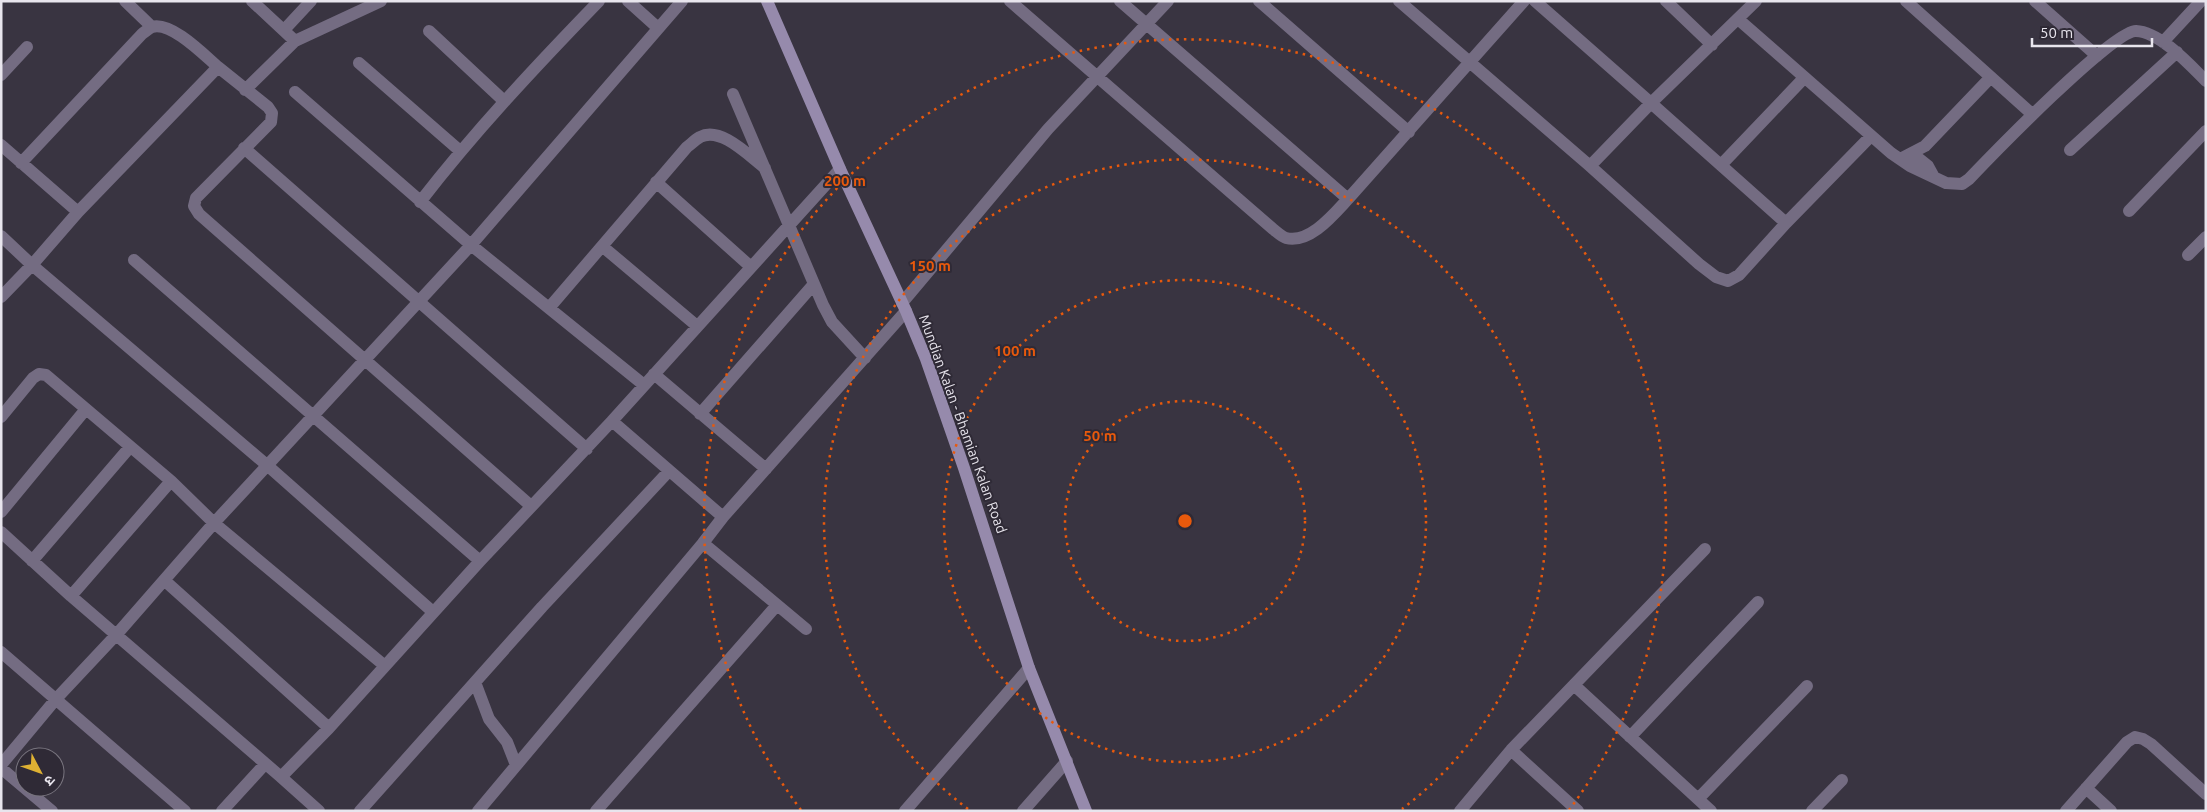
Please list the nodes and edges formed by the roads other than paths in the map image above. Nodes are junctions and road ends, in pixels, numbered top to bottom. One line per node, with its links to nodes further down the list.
1 (126, 1): 23 (street)
2 (252, 1): 25 (street)
3 (310, 1): 25 (street)
4 (381, 1): 27 (street)
5 (599, 1): 44 (street)
6 (628, 1): 24 (street)
7 (682, 1): 24 (street)
8 (767, 1): 60 (street, Mundian Kalan - Bhamian Kalan Road)
9 (1010, 1): 37 (street)
10 (1120, 1): 22 (street)
11 (1168, 1): 22 (street)
12 (1259, 1): 48 (street)
13 (1399, 1): 33 (street)
14 (1524, 1): 33 (street)
15 (1535, 1): 45 (street)
16 (1666, 1): 29 (street)
17 (1756, 1): 21 (street)
18 (1906, 1): 38 (street)
19 (2035, 1): 32 (street)
20 (2201, 1): 28 (street)
21 (1738, 19): 29 (street); 39 (street)
22 (1145, 24): 37 (street); 63 (street)
23 (152, 27): 35 (street); 56 (street)
24 (658, 28): 71 (street)
25 (284, 30): 27 (street)
26 (429, 31): 44 (street)
27 (295, 41): 41 (street)
28 (2163, 42): 31 (street); 32 (street)
29 (1712, 45): 45 (street)
30 (27, 47): 36 (street)
31 (2177, 52): 40 (street); 53 (street)
32 (2097, 56): 46 (street)
33 (1470, 62): 48 (street); 57 (street)
34 (359, 63): 52 (street)
35 (218, 67): 41 (street); 66 (street)
36 (1, 75)
37 (1097, 76): 63 (street); 80 (street)
38 (1991, 77): 46 (street); 54 (street)
39 (1804, 78): 49 (street); 58 (street)
40 (2206, 80)
41 (245, 90): 51 (street)
42 (295, 92): 64 (street)
43 (733, 94): 59 (street)
44 (504, 101): 52 (street)
45 (1651, 103): 57 (street); 58 (street)
46 (2032, 114): 61 (street)
47 (2206, 130): 65 (street)
48 (1409, 132): 63 (street)
49 (1870, 137): 55 (street); 67 (street)
50 (1, 145): 56 (street)
51 (244, 148): 79 (street); 84 (street)
52 (460, 150): 64 (street)
53 (2070, 150)
54 (1913, 154): 55 (street); 61 (street)
55 (1900, 159): 61 (street)
56 (21, 163): 66 (street)
57 (1590, 166): 67 (street)
58 (1721, 166): 67 (street)
59 (765, 168): 62 (street); 68 (street)
60 (840, 168): 68 (street); 80 (street, Mundian Kalan - Bhamian Kalan Road)
61 (1934, 178)
62 (656, 182): 72 (street); 76 (street)
63 (1348, 200)
64 (420, 202): 71 (street)
65 (2129, 211)
66 (78, 212): 75 (street)
67 (1786, 223)
68 (790, 224): 76 (street); 77 (street)
69 (1, 236): 75 (street)
70 (2206, 237): 73 (street)
71 (471, 245): 79 (street); 81 (street)
72 (602, 246): 81 (street); 82 (street)
73 (2188, 255)
74 (134, 260): 89 (street)
75 (32, 265): 78 (street); 94 (street)
76 (751, 267): 82 (street)
77 (814, 284): 83 (street); 88 (street)
78 (1, 297)
79 (419, 303): 84 (street); 93 (street)
80 (904, 307): 83 (street); 116 (street, Mundian Kalan - Bhamian Kalan Road)
81 (549, 308): 86 (street)
82 (697, 326): 85 (street)
83 (865, 358): 95 (street)
84 (365, 361): 89 (street); 98 (street)
85 (654, 374): 86 (street); 88 (street)
86 (644, 385): 91 (street)
87 (86, 409): 90 (street); 92 (street); 99 (street)
88 (700, 414): 95 (street)
89 (312, 416): 94 (street); 106 (street)
90 (1, 417)
91 (612, 421): 93 (street); 96 (street)
92 (130, 447): 97 (street); 105 (street)
93 (587, 449): 98 (street)
94 (268, 466): 101 (street); 111 (street)
95 (766, 469): 100 (street)
96 (669, 471): 100 (street); 117 (street)
97 (171, 480): 101 (street); 108 (street)
98 (531, 506): 106 (street)
99 (1, 512)
100 (723, 517): 103 (street)
101 (214, 523): 107 (street); 115 (street)
102 (1, 532): 105 (street)
103 (703, 544): 110 (street); 126 (street)
104 (1705, 549): 118 (street)
105 (32, 561): 108 (street)
106 (480, 561): 111 (street)
107 (164, 580): 113 (street); 121 (street)
108 (71, 596): 113 (street)
109 (1758, 602): 122 (street)
110 (778, 604): 112 (street); 139 (street)
111 (434, 612): 115 (street)
112 (806, 629)
113 (117, 634): 120 (street); 125 (street)
114 (1, 652): 120 (street)
115 (386, 666): 121 (street)
116 (1030, 668): 124 (street, Mundian Kalan - Bhamian Kalan Road); 140 (street)
117 (475, 682): 126 (street); 137 (street)
118 (1574, 685): 122 (street); 123 (street)
119 (1807, 686): 132 (street)
120 (56, 699): 127 (street); 134 (street)
121 (329, 728): 128 (street)
122 (1630, 736): 132 (street)
123 (1511, 750): 143 (street); 144 (street)
124 (1067, 760): 141 (street); 142 (street, Mundian Kalan - Bhamian Kalan Road)
125 (265, 764): 128 (street); 135 (street)
126 (516, 765): 138 (street)
127 (1, 766): 133 (street)
128 (281, 777): 136 (street)
129 (1842, 780): 146 (street)
130 (2086, 788): 131 (street); 147 (street); 148 (street)
131 (2206, 794)
132 (1698, 799): 145 (street)
133 (52, 811)
134 (185, 811)
135 (222, 811)
136 (319, 811)
137 (360, 811)
138 (478, 811)
139 (596, 811)
140 (904, 811)
141 (1023, 811)
142 (1086, 811)
143 (1460, 811)
144 (1578, 811)
145 (1711, 811)
146 (1812, 811)
147 (2066, 811)
148 (2111, 811)

